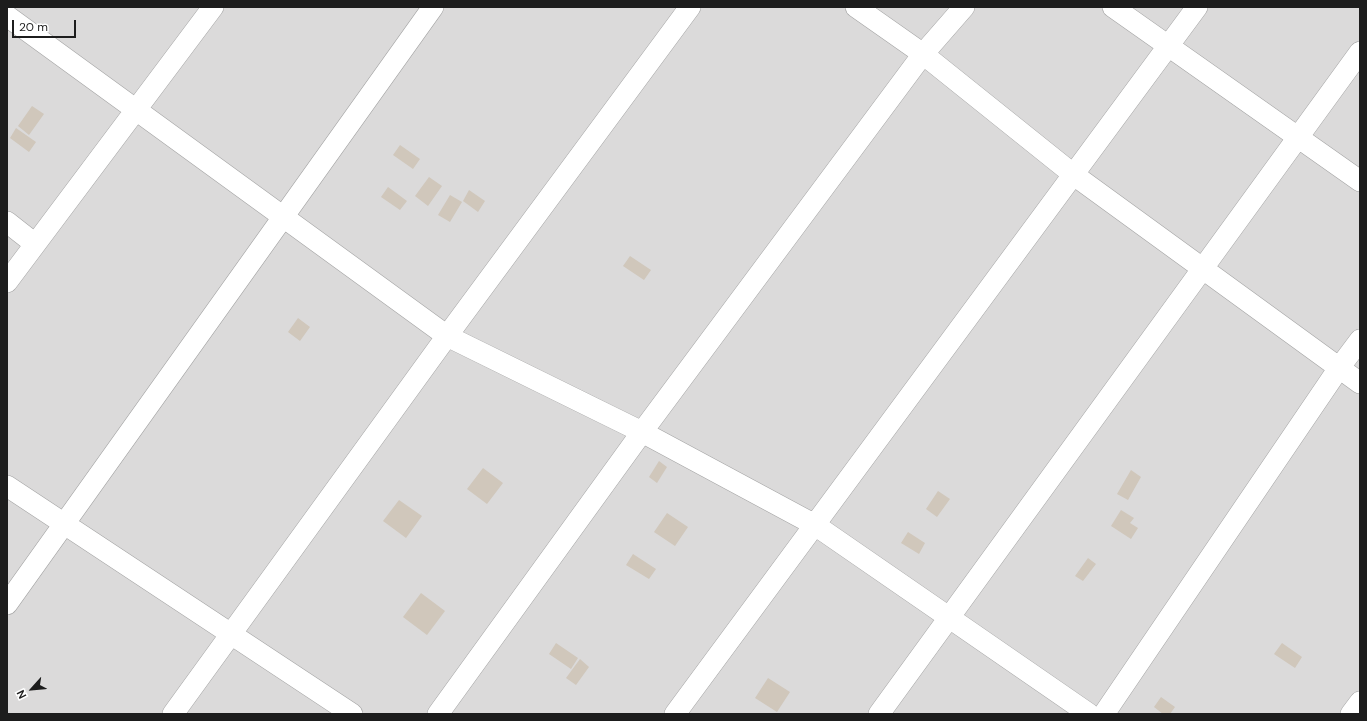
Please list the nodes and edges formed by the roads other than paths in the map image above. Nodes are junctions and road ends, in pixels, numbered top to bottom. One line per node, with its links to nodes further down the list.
1 (213, 7): 12 (street)
2 (433, 7): 16 (street)
3 (690, 7): 21 (street)
4 (856, 7): 11 (street)
5 (964, 7): 11 (street)
6 (1113, 7): 9 (street)
7 (1197, 7): 9 (street)
8 (7, 16): 12 (street)
9 (1168, 46): 13 (street); 14 (street)
10 (1360, 52): 13 (street)
11 (923, 54): 14 (street); 25 (street)
12 (136, 110): 16 (street); 18 (street)
13 (1298, 138): 15 (street); 19 (street)
14 (1074, 175): 19 (street); 28 (street)
15 (1360, 181)
16 (283, 217): 21 (street); 27 (street)
17 (7, 222): 18 (street)
18 (35, 244): 20 (street)
19 (1203, 269): 23 (street); 30 (street)
20 (7, 282)
21 (447, 336): 25 (street); 31 (street)
22 (1360, 340): 23 (street)
23 (1339, 368): 24 (street); 39 (street)
24 (1360, 383)
25 (642, 432): 28 (street); 35 (street)
26 (7, 486): 27 (street)
27 (64, 524): 29 (street); 31 (street)
28 (815, 525): 30 (street); 36 (street)
29 (7, 604)
30 (949, 618): 37 (street); 38 (street)
31 (231, 634): 33 (street); 34 (street)
32 (1360, 702): 40 (street)
33 (173, 714)
34 (352, 714)
35 (438, 714)
36 (676, 714)
37 (879, 714)
38 (1089, 714)
39 (1104, 714)
40 (1351, 714)

